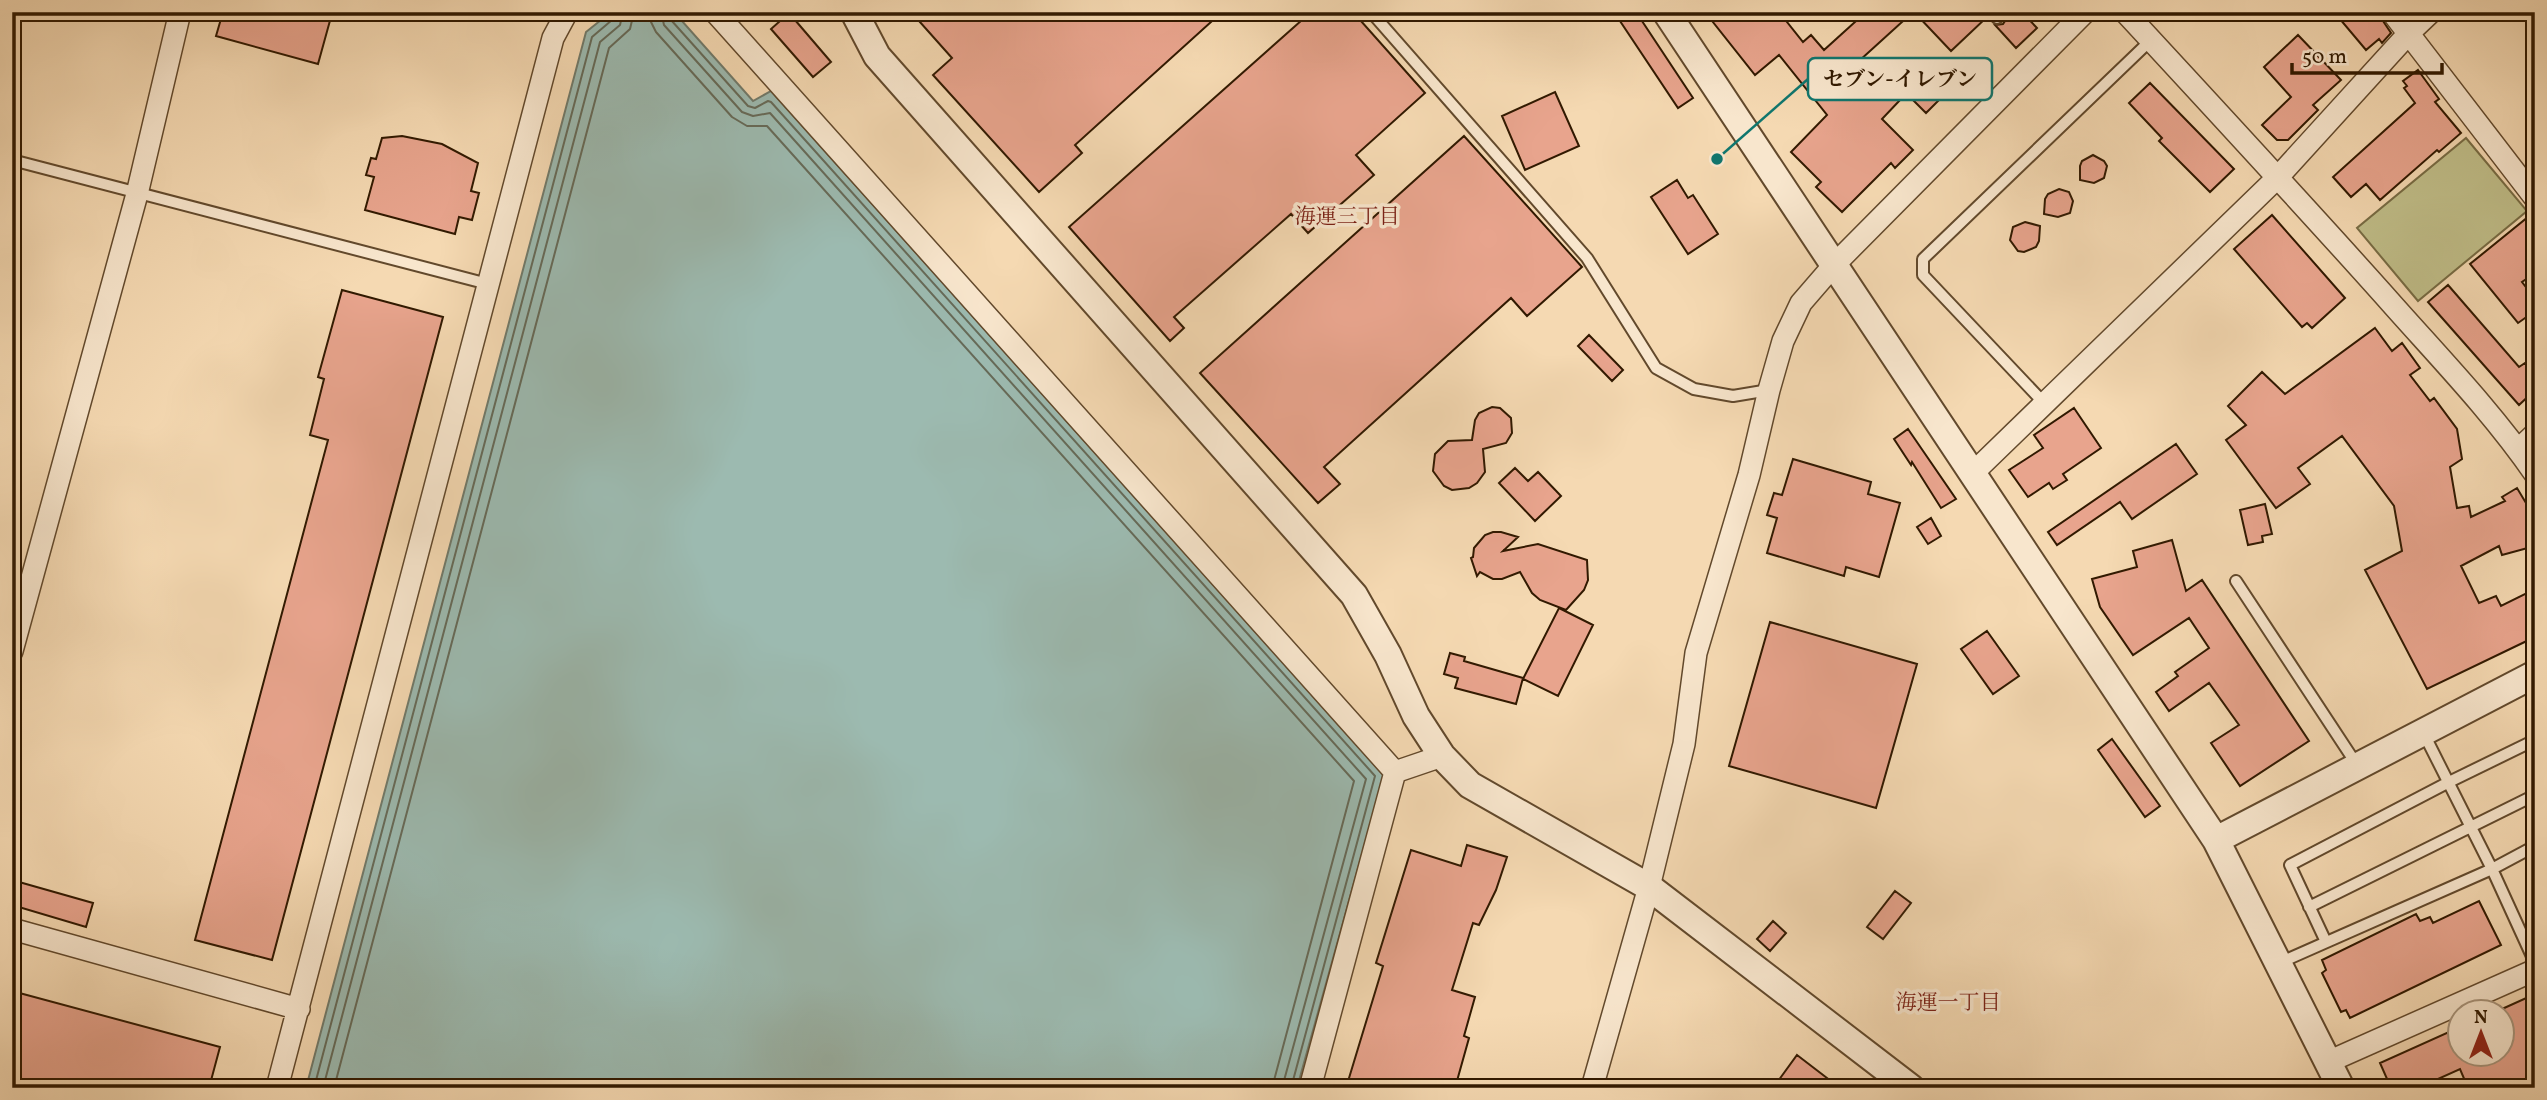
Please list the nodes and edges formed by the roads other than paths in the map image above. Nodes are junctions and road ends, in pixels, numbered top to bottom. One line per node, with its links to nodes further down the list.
1 (180, 12): 16 (street)
2 (567, 12): 18 (street)
3 (715, 12): 32 (street)
4 (854, 12): 30 (street)
5 (1371, 12): 19 (lane)
6 (1667, 12): 17 (street)
7 (2085, 12): 17 (street)
8 (2125, 12): 12 (street)
9 (2392, 12): 11 (street)
10 (2431, 12): 11 (street)
11 (2410, 32): 14 (street); 15 (street)
12 (2151, 40): 14 (street); 20 (lane)
13 (12, 160): 16 (lane)
14 (2278, 177): 20 (street); 22 (street)
15 (2533, 192)
16 (137, 194): 18 (lane); 26 (street)
17 (1833, 266): 19 (street); 23 (street)
18 (488, 284): 46 (street)
19 (1769, 390): 39 (street)
20 (2045, 404): 23 (street)
21 (2535, 434): 22 (street)
22 (2518, 450): 24 (street)
23 (1974, 472): 36 (street)
24 (2535, 474)
25 (2236, 581): 31 (lane)
26 (12, 651)
27 (2535, 674): 28 (street)
28 (2423, 731): 31 (street); 33 (lane)
29 (2535, 740): 33 (lane)
30 (1442, 756): 32 (street); 39 (street)
31 (2357, 765): 36 (street)
32 (1395, 772): 49 (street)
33 (2449, 782): 35 (lane); 40 (lane)
34 (2535, 795): 35 (lane)
35 (2470, 826): 38 (lane); 40 (lane)
36 (2216, 840): 43 (street)
37 (2534, 847): 38 (lane)
38 (2492, 869): 42 (lane); 44 (lane)
39 (1649, 887): 50 (street); 51 (street)
40 (2309, 908): 42 (lane)
41 (12, 929): 46 (street)
42 (2326, 942): 43 (lane)
43 (2279, 963): 47 (street)
44 (2535, 963)
45 (2535, 970): 47 (street)
46 (299, 1009): 48 (street)
47 (2328, 1062): 52 (street)
48 (277, 1088)
49 (1310, 1088)
50 (1592, 1088)
51 (1912, 1088)
52 (2341, 1088)

